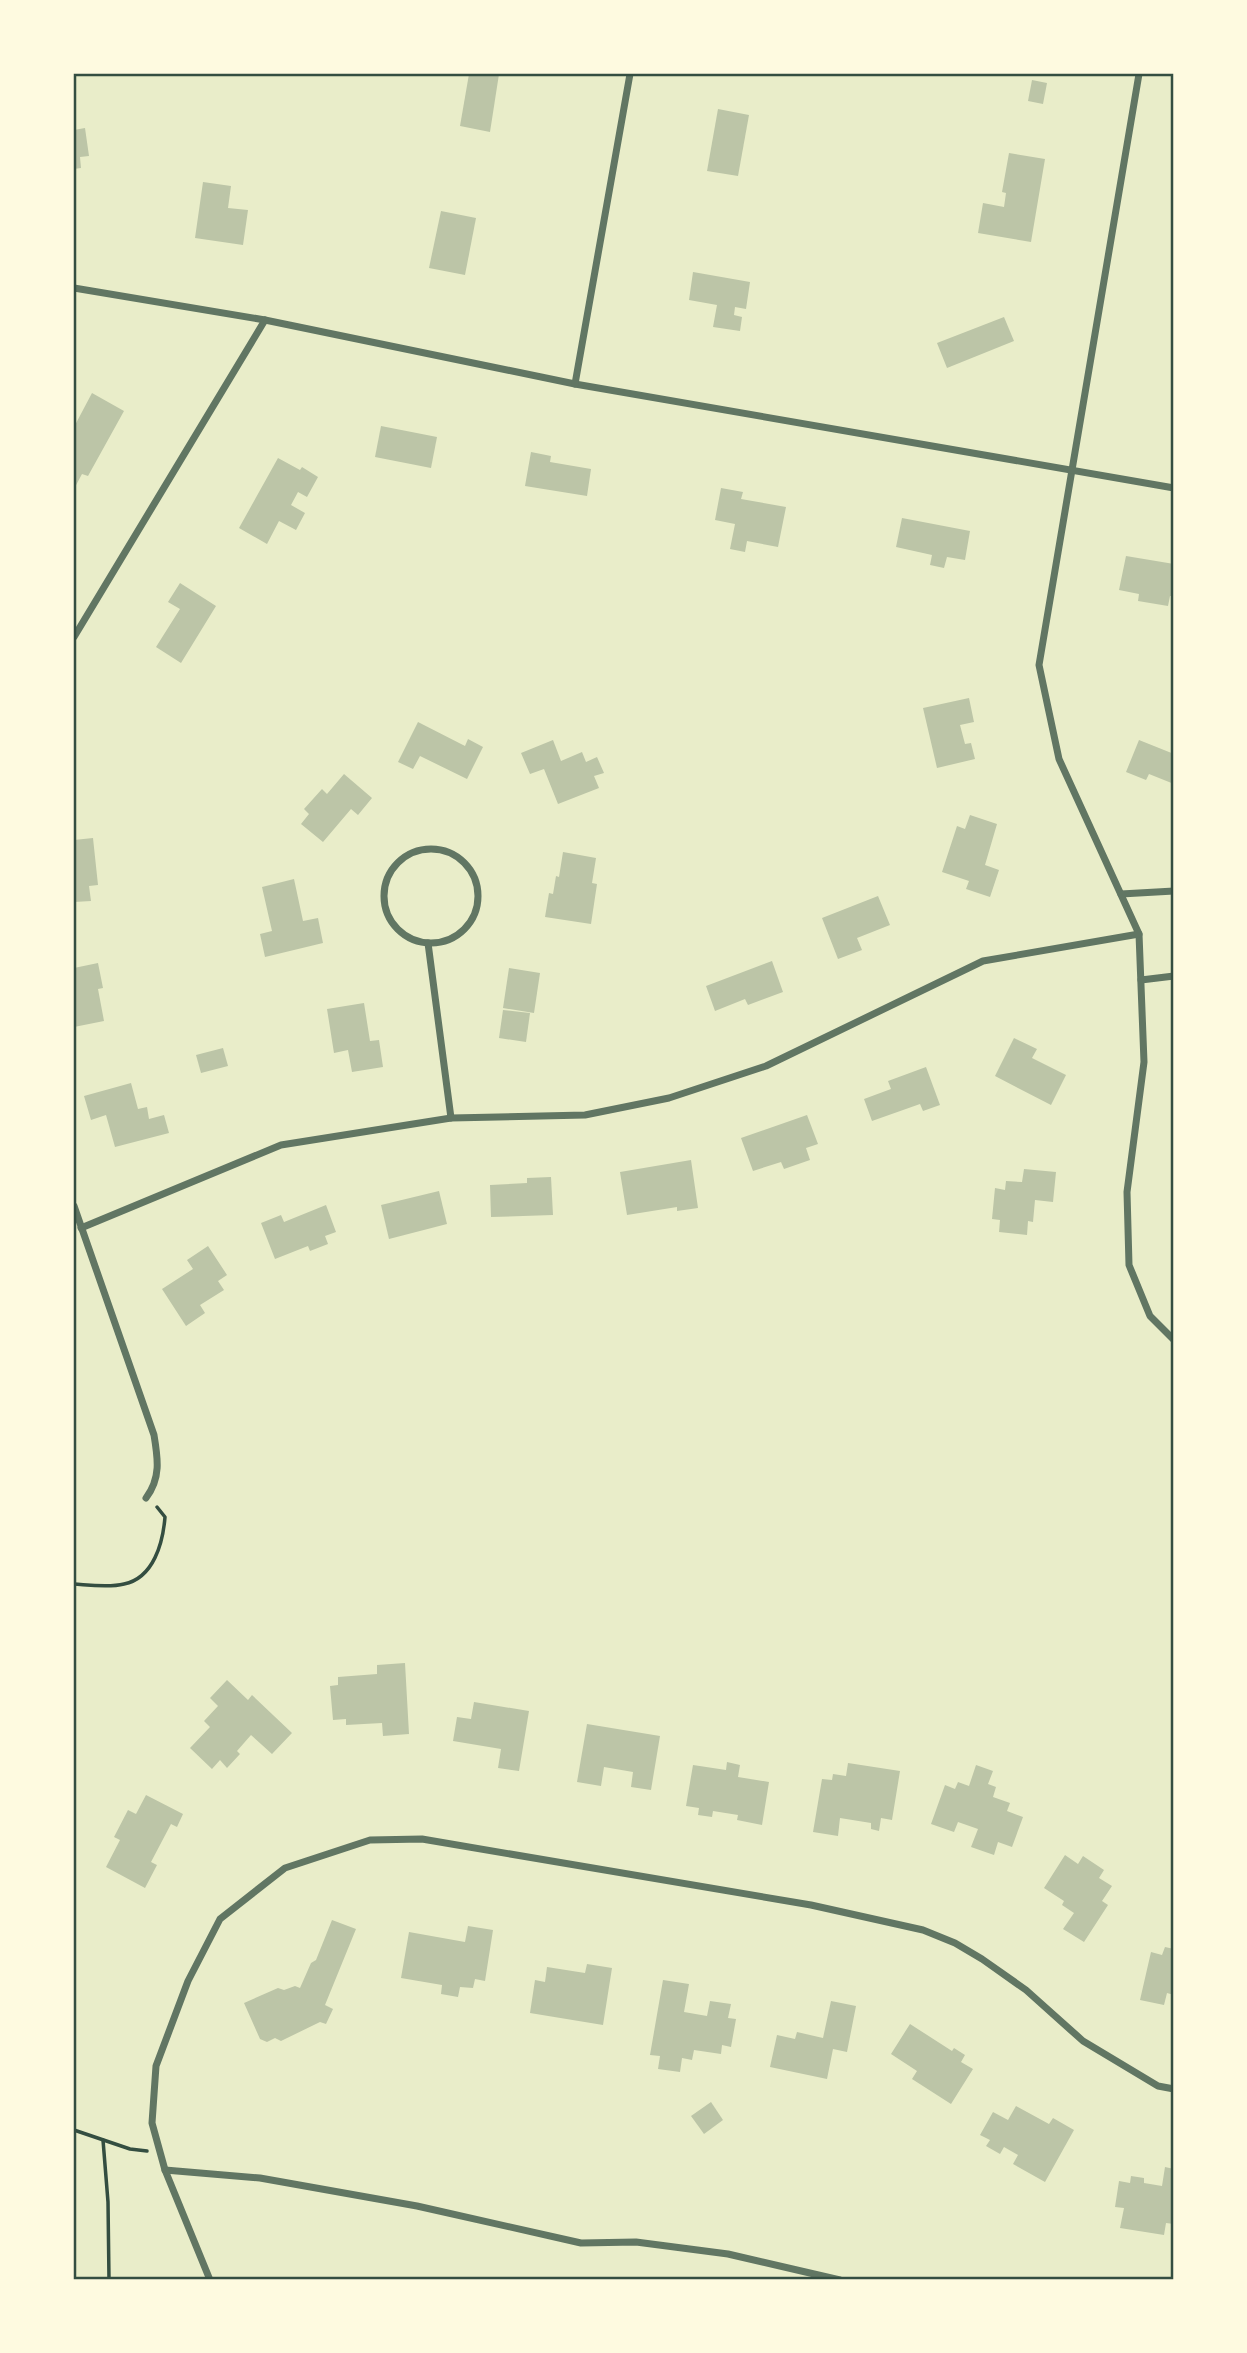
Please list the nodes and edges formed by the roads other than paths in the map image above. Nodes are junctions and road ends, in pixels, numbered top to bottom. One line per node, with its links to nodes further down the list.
1 (630, 74): 5 (street)
2 (1139, 74): 6 (street)
3 (74, 288): 4 (street)
4 (265, 320): 5 (street); 8 (street)
5 (575, 384): 6 (street)
6 (1071, 471): 7 (street); 10 (street)
7 (1174, 488)
8 (74, 637)
9 (1174, 891): 10 (street)
10 (1121, 894): 11 (street)
11 (1139, 934): 14 (street); 15 (street)
12 (428, 943): 12 (street); 15 (street)
13 (1174, 975): 14 (street)
14 (1141, 980): 18 (street)
15 (451, 1118): 17 (street)
16 (74, 1206): 17 (street)
17 (81, 1228): 19 (street)
18 (1174, 1340)
19 (146, 1498)
20 (1174, 2089): 21 (street)
21 (165, 2170): 22 (street); 23 (street)
22 (210, 2280)
23 (840, 2280)

